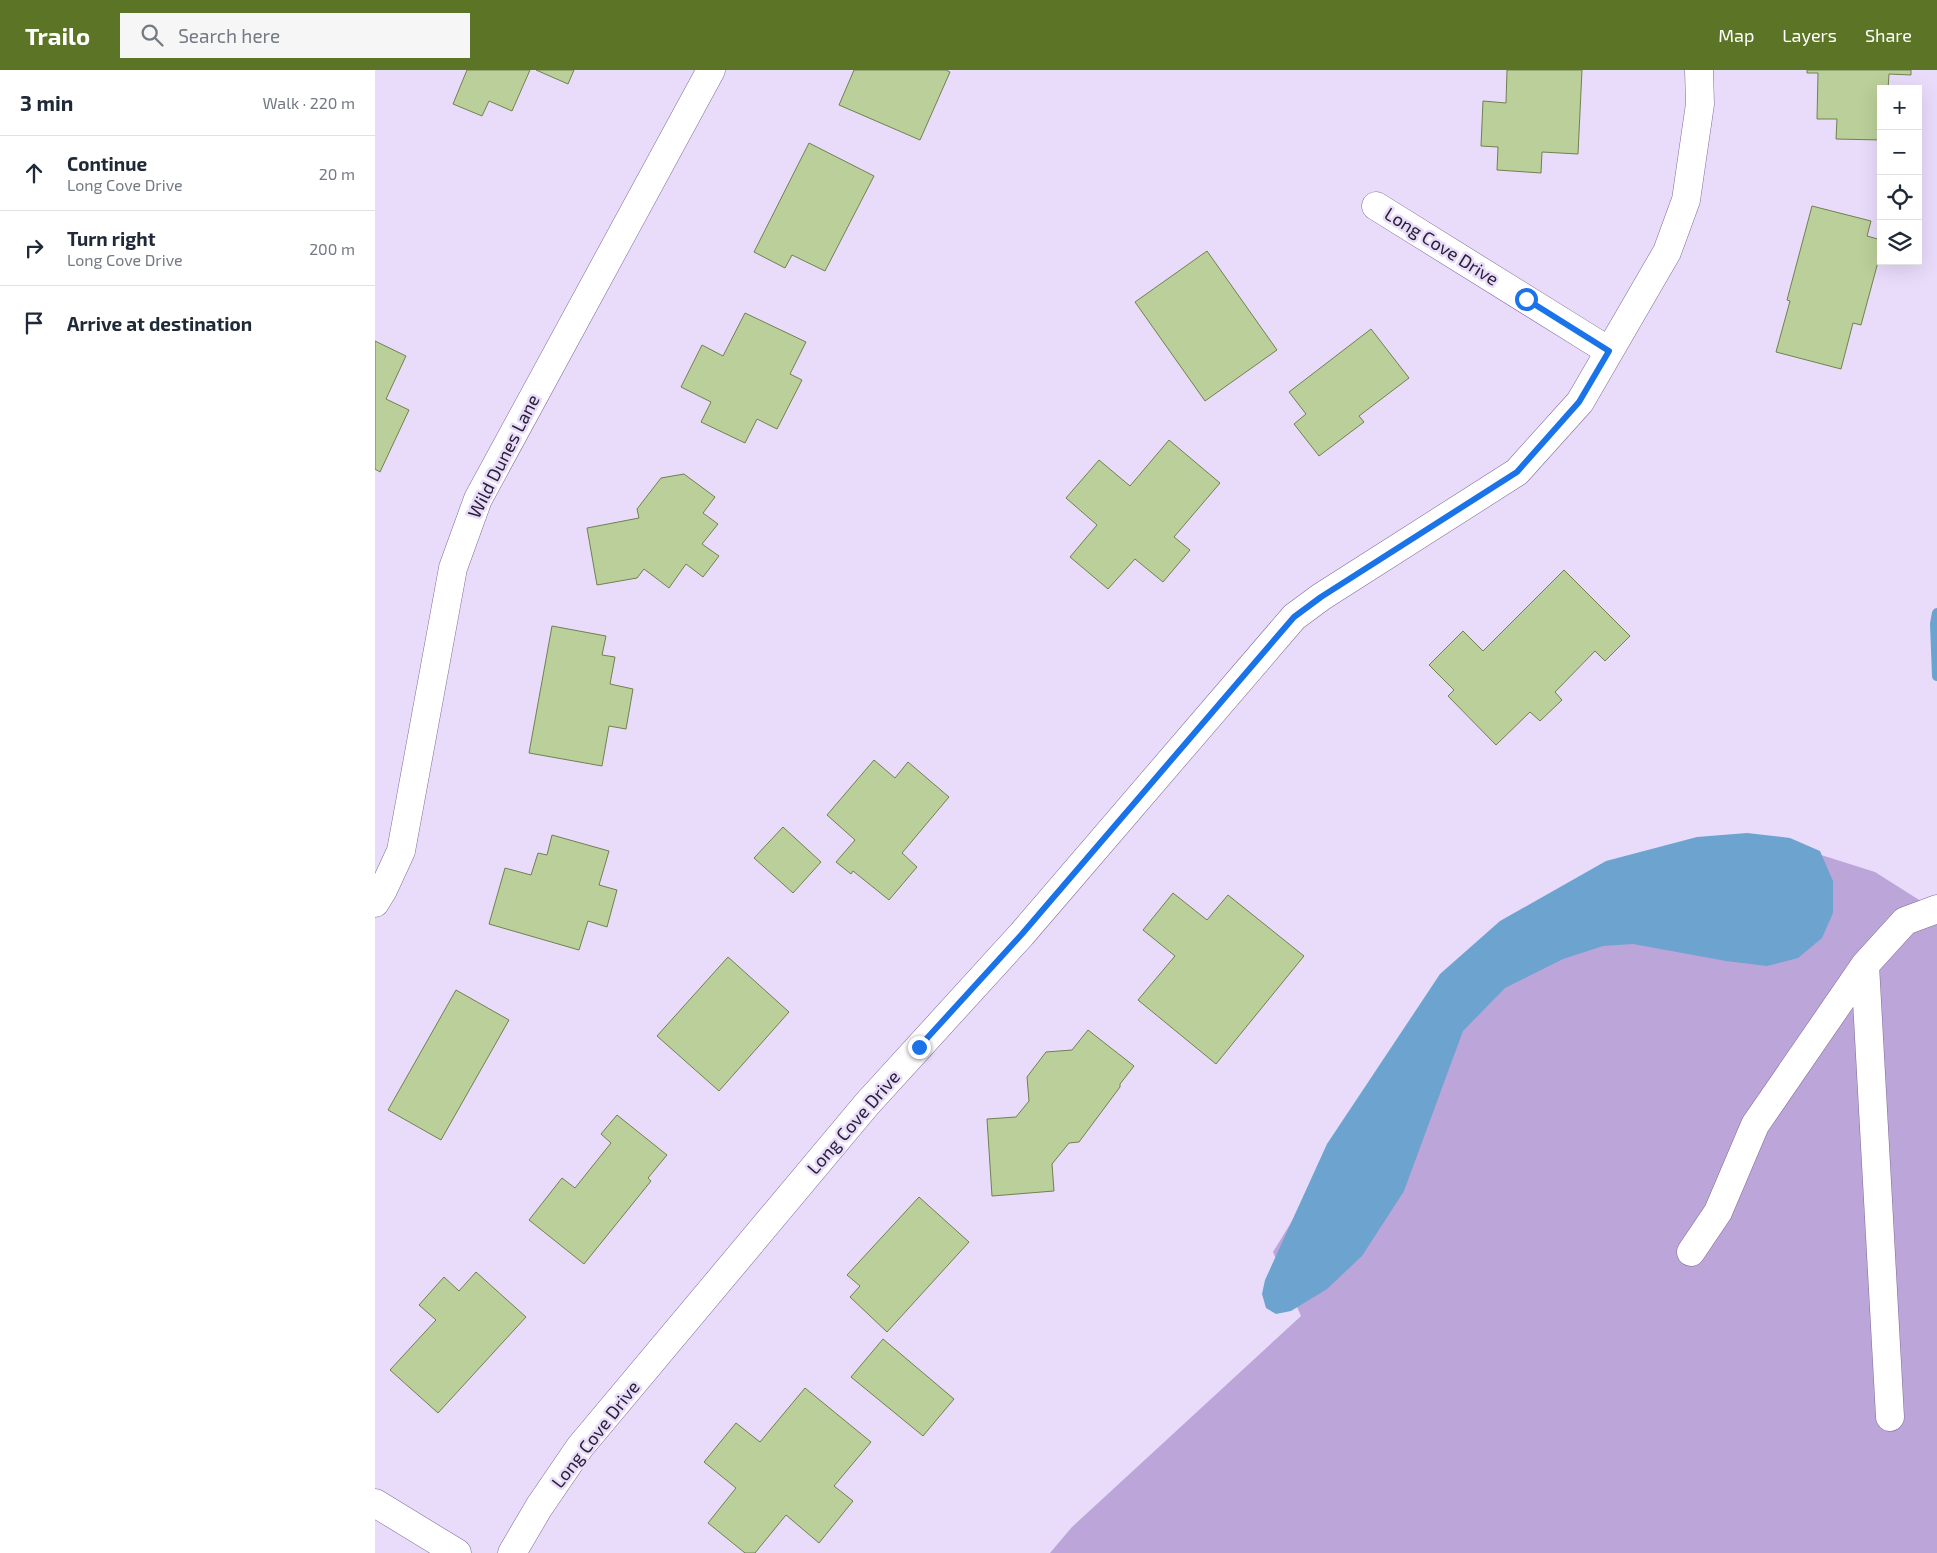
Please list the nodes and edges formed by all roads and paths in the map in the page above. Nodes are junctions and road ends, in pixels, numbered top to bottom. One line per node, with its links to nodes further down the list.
1 (711, 70): 5 (street, Wild Dunes Lane)
2 (1699, 70): 4 (street, Long Cove Drive)
3 (1376, 206): 4 (street, Long Cove Drive)
4 (1609, 351): 12 (street, Long Cove Drive)
5 (375, 903)
6 (1936, 909): 7 (street)
7 (1865, 965): 8 (street); 9 (street)
8 (1691, 1252)
9 (1890, 1417)
10 (375, 1503): 11 (street)
11 (457, 1553)
12 (512, 1553)

